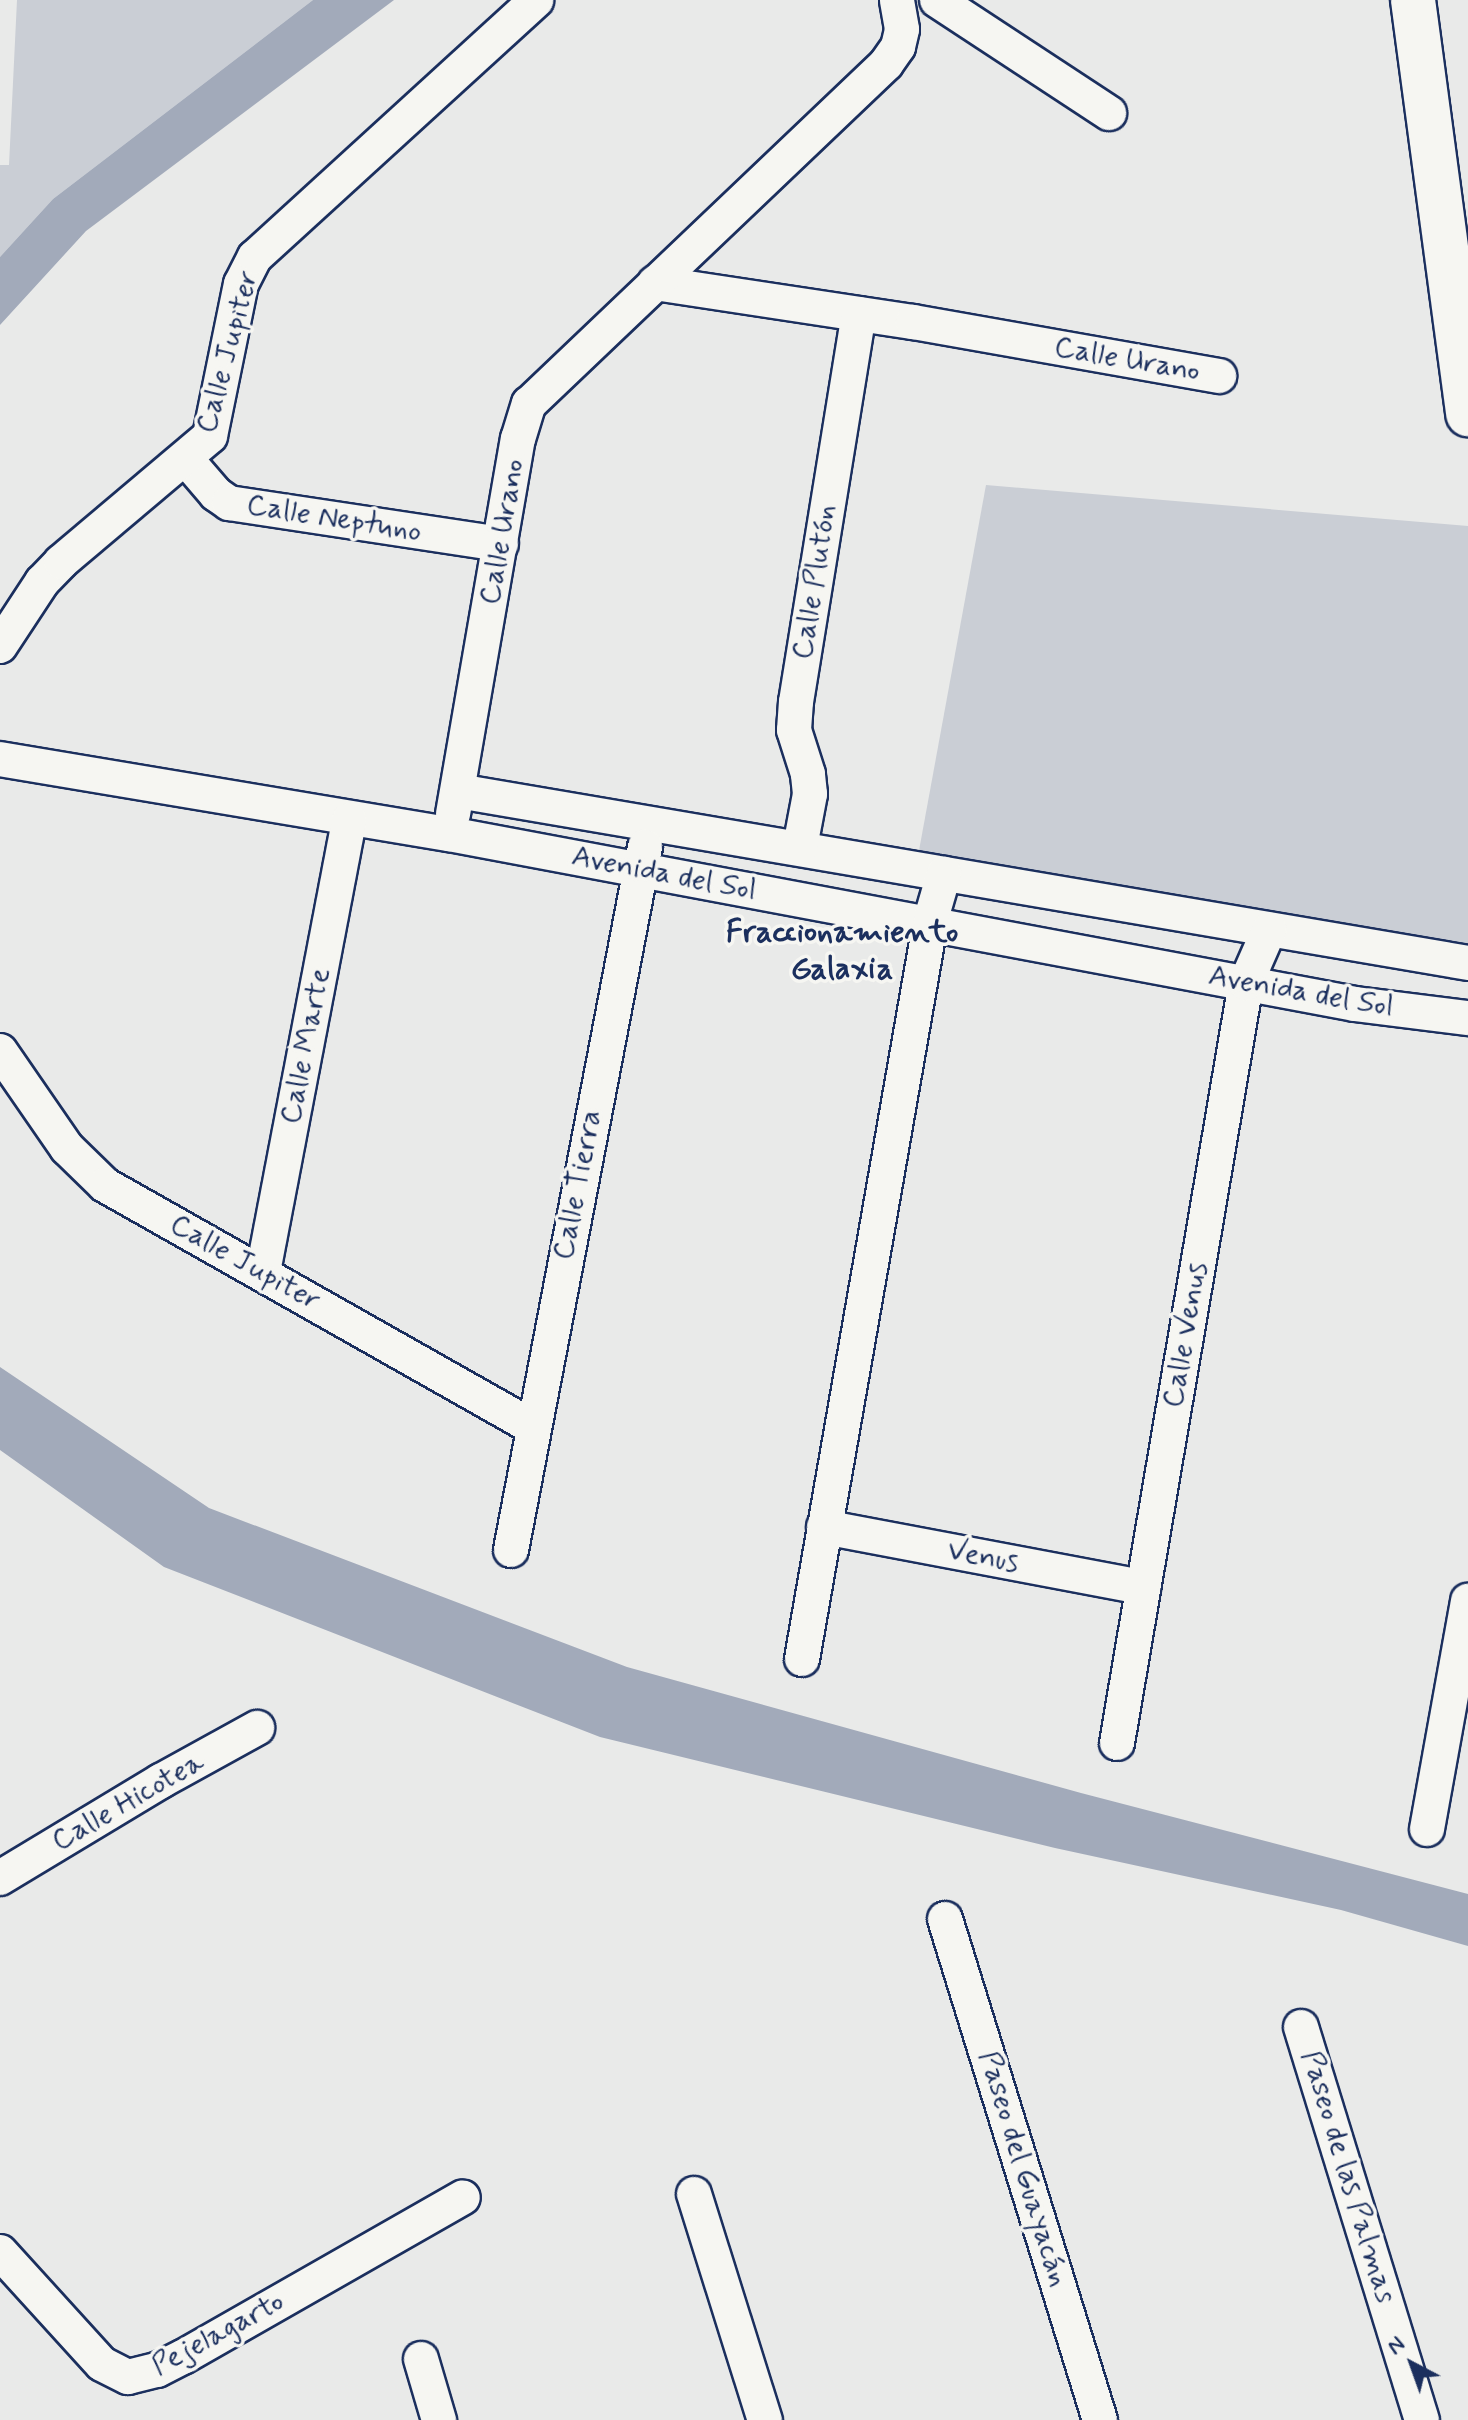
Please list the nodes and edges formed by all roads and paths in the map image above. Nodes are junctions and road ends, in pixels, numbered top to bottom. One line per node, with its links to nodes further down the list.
1 (536, 0): 10 (street, Calle Jupiter)
2 (897, 0): 6 (street, Calle Urano)
3 (937, 0): 5 (street)
4 (1413, 0): 9 (main road)
5 (1109, 113)
6 (655, 283): 7 (street, Calle Urano); 11 (street, Calle Urano)
7 (859, 314): 8 (street, Calle Urano); 18 (street, Calle Plutón)
8 (1219, 376)
9 (1468, 414)
10 (186, 459): 11 (street, Calle Neptuno); 12 (street, Calle Jupiter)
11 (501, 544): 14 (street, Calle Urano)
12 (0, 646)
13 (0, 759): 15 (street, Avenida del Sol)
14 (458, 791): 16 (street, Avenida del Sol); 17 (street, Calle Urano)
15 (349, 820): 17 (street, Avenida del Sol); 27 (street, Calle Marte)
16 (650, 821): 18 (street, Avenida del Sol); 19 (street, Calle Tierra)
17 (449, 834): 19 (street, Avenida del Sol)
18 (800, 847): 20 (street, Avenida del Sol)
19 (638, 869): 21 (street, Avenida del Sol); 28 (street, Calle Tierra)
20 (944, 874): 21 (street); 22 (street, Avenida del Sol)
21 (931, 925): 24 (street, Avenida del Sol); 29 (street)
22 (1269, 930): 23 (street, Avenida del Sol); 24 (street, Calle Venus)
23 (1468, 963)
24 (1246, 983): 25 (street, Avenida del Sol); 31 (street, Calle Venus)
25 (1468, 1018)
26 (0, 1051): 27 (street, Calle Jupiter)
27 (263, 1272): 28 (street, Calle Jupiter)
28 (532, 1427): 30 (street, Calle Tierra)
29 (824, 1527): 31 (street, Venus); 33 (street)
30 (511, 1550)
31 (1143, 1587): 36 (street, Calle Venus)
32 (1468, 1601): 34 (street)
33 (802, 1659)
34 (1461, 1679): 37 (street)
35 (257, 1728): 38 (street, Calle Hicotea)
36 (1117, 1743)
37 (1427, 1829)
38 (0, 1878)
39 (945, 1919): 47 (street, Paseo del Guayacán)
40 (1301, 2027): 48 (street, Paseo de las Palmas)
41 (694, 2194): 46 (street)
42 (463, 2197): 43 (street, Pejelagarto)
43 (0, 2252)
44 (421, 2359): 45 (street)
45 (439, 2420)
46 (765, 2420)
47 (1100, 2420)
48 (1422, 2420)

